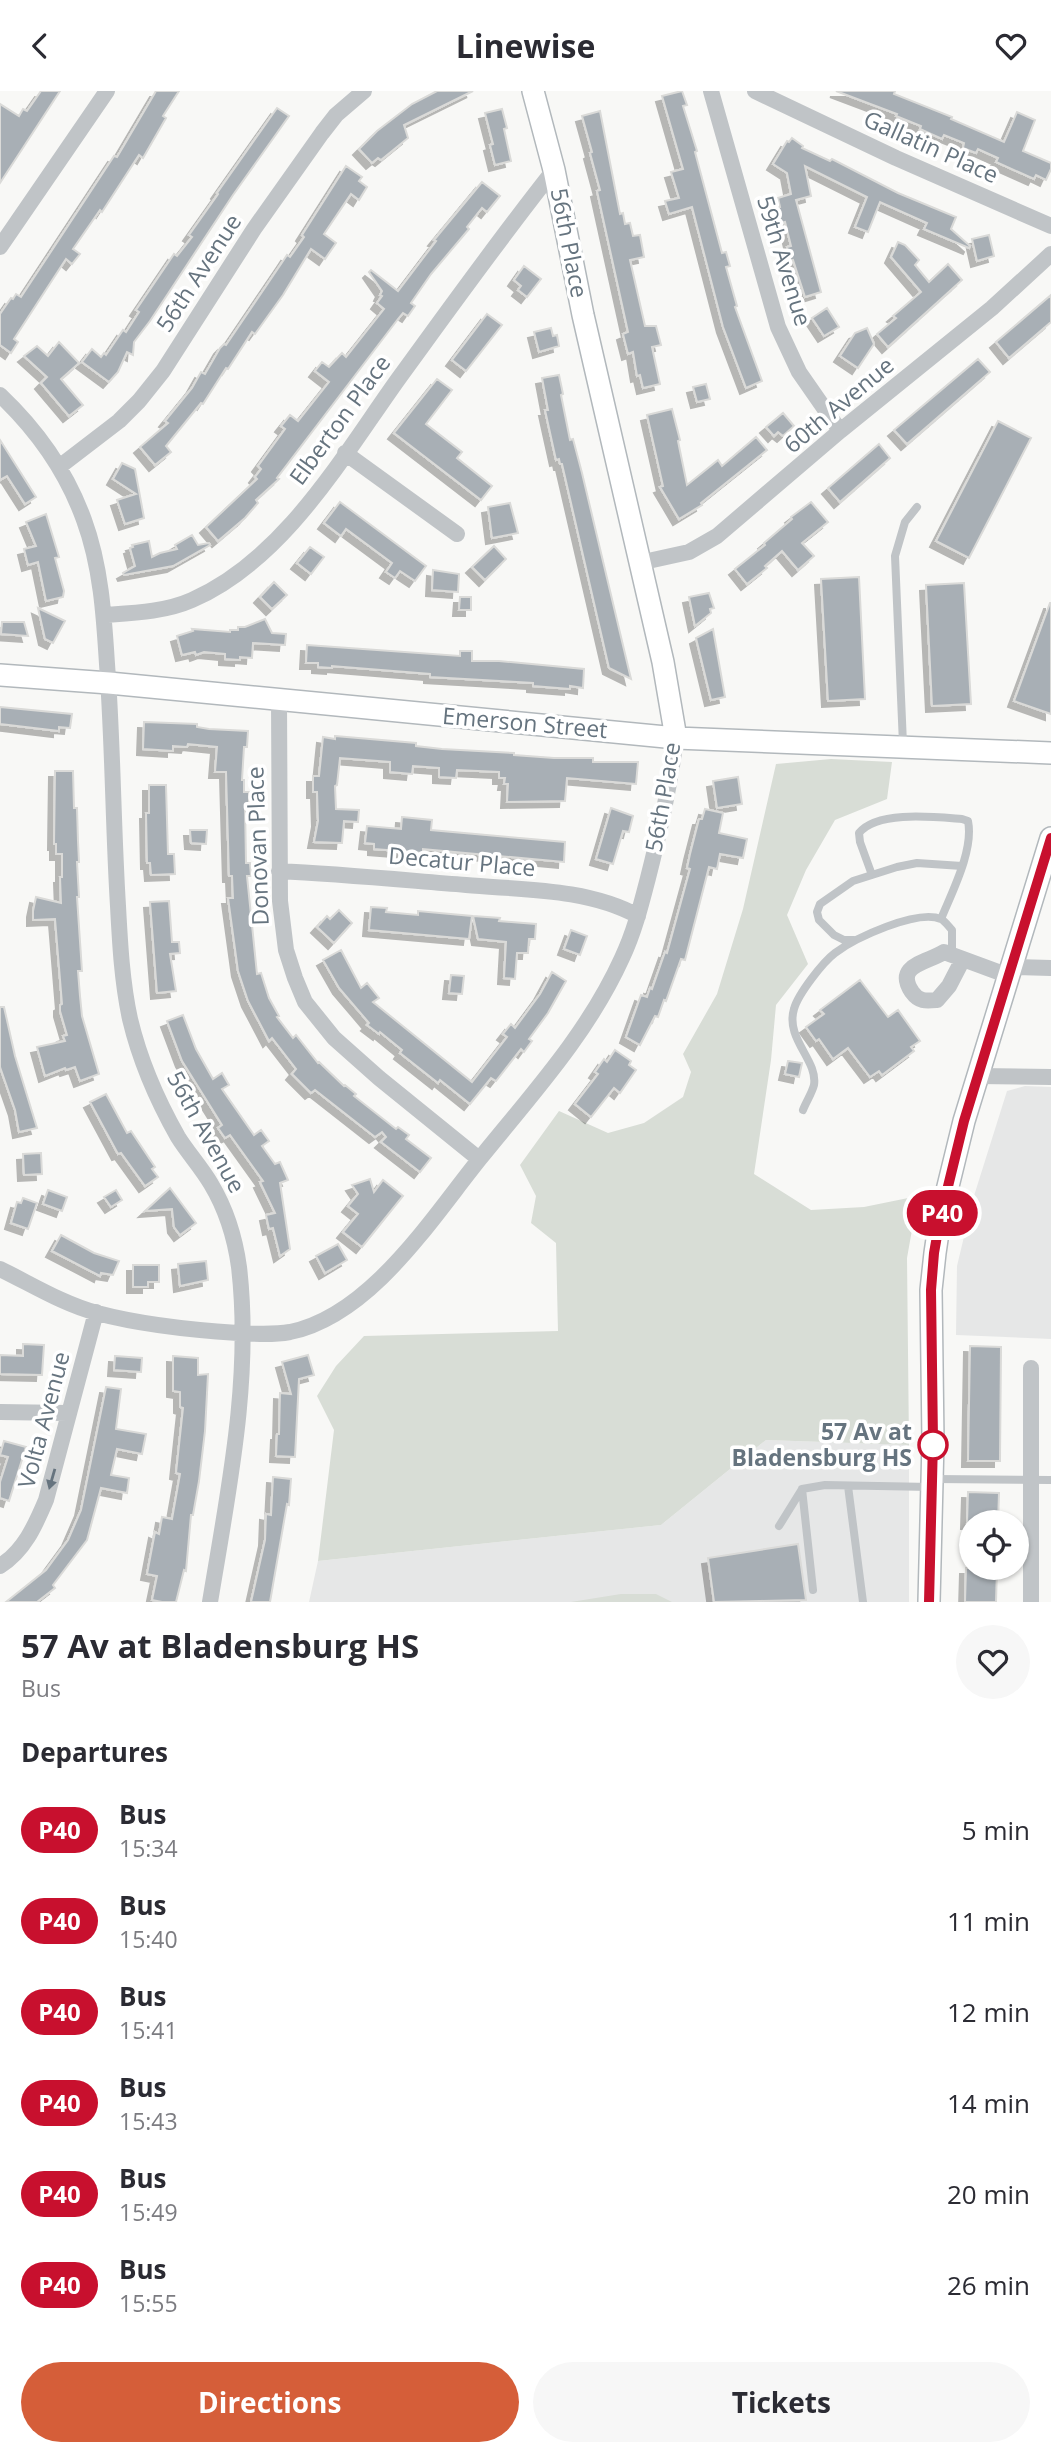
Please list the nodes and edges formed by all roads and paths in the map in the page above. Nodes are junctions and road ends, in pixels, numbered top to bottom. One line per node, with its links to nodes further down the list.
1 (107, 91): 8 (street)
2 (364, 91): 13 (street, 56th Avenue)
3 (533, 91): 6 (street, 56th Place)
4 (711, 91): 11 (street, 59th Avenue)
5 (755, 91): 7 (street, Gallatin Place)
6 (554, 170): 12 (street, Elberton Place); 16 (street, 56th Place)
7 (1051, 226)
8 (0, 247)
9 (1051, 254): 11 (street, 60th Avenue)
10 (0, 395): 13 (street, 56th Avenue)
11 (840, 431): 16 (street, 60th Avenue)
12 (345, 453): 15 (street); 17 (street, Elberton Place)
13 (59, 467): 17 (street, 56th Avenue)
14 (917, 506): 22 (lane)
15 (457, 534)
16 (639, 563): 21 (street, 56th Place)
17 (104, 615): 19 (street, 56th Avenue)
18 (0, 675): 19 (street, Emerson Street)
19 (109, 683): 20 (street, Emerson Street); 40 (street, 56th Avenue)
20 (279, 701): 21 (street, Emerson Street); 26 (street, Donovan Place)
21 (676, 738): 22 (street, Emerson Street); 28 (street, 56th Place)
22 (903, 747): 23 (street, Emerson Street)
23 (1051, 753)
24 (1051, 838): 33 (street)
25 (962, 866): 27 (lane); 27 (lane); 29 (lane)
26 (279, 871): 28 (street, Decatur Place); 37 (street, Donovan Place)
27 (872, 875): 30 (lane)
28 (638, 916): 37 (street, 56th Place)
29 (941, 919): 30 (lane); 31 (lane)
30 (855, 940): 36 (lane)
31 (957, 956): 33 (street)
32 (1051, 968): 33 (street)
33 (1010, 971): 34 (street)
34 (978, 1076): 35 (street); 46 (street)
35 (1051, 1077)
36 (803, 1110)
37 (479, 1159): 40 (street, 56th Place)
38 (0, 1269): 39 (street, 56th Place)
39 (96, 1312): 40 (street, 56th Place); 43 (street, Volta Avenue)
40 (242, 1333): 52 (street, 56th Avenue)
41 (1031, 1368): 44 (street)
42 (0, 1412): 43 (street)
43 (67, 1413): 50 (street, Volta Avenue, one-way to 50)
44 (1031, 1479): 45 (lane); 46 (lane); 55 (street)
45 (1051, 1480)
46 (931, 1483): 47 (lane); 54 (street)
47 (848, 1486): 48 (lane); 53 (lane)
48 (802, 1489): 49 (lane); 51 (lane)
49 (779, 1526)
50 (0, 1566)
51 (813, 1590)
52 (210, 1602)
53 (863, 1602)
54 (929, 1602)
55 (1031, 1602)

